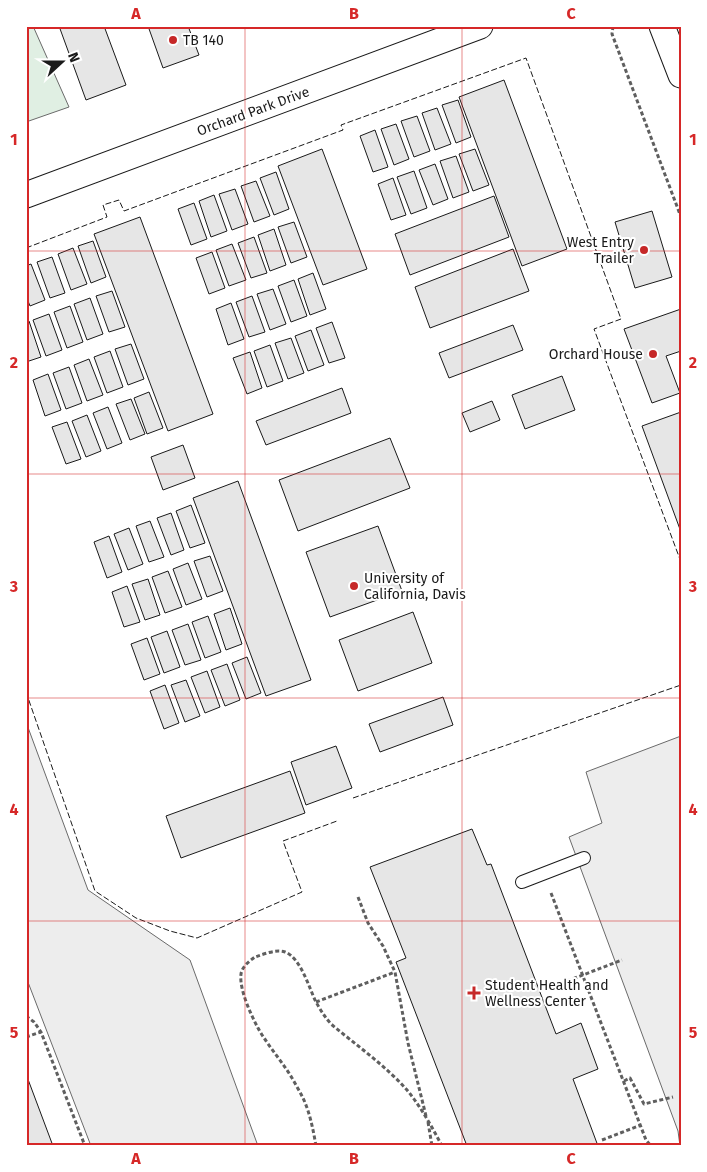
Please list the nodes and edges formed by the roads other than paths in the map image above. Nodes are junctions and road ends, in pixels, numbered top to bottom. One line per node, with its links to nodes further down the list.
1 (480, 26): 4 (street, Orchard Park Drive)
2 (662, 26): 3 (street)
3 (681, 75)
4 (26, 195)
5 (584, 858): 6 (lane)
6 (522, 882)

